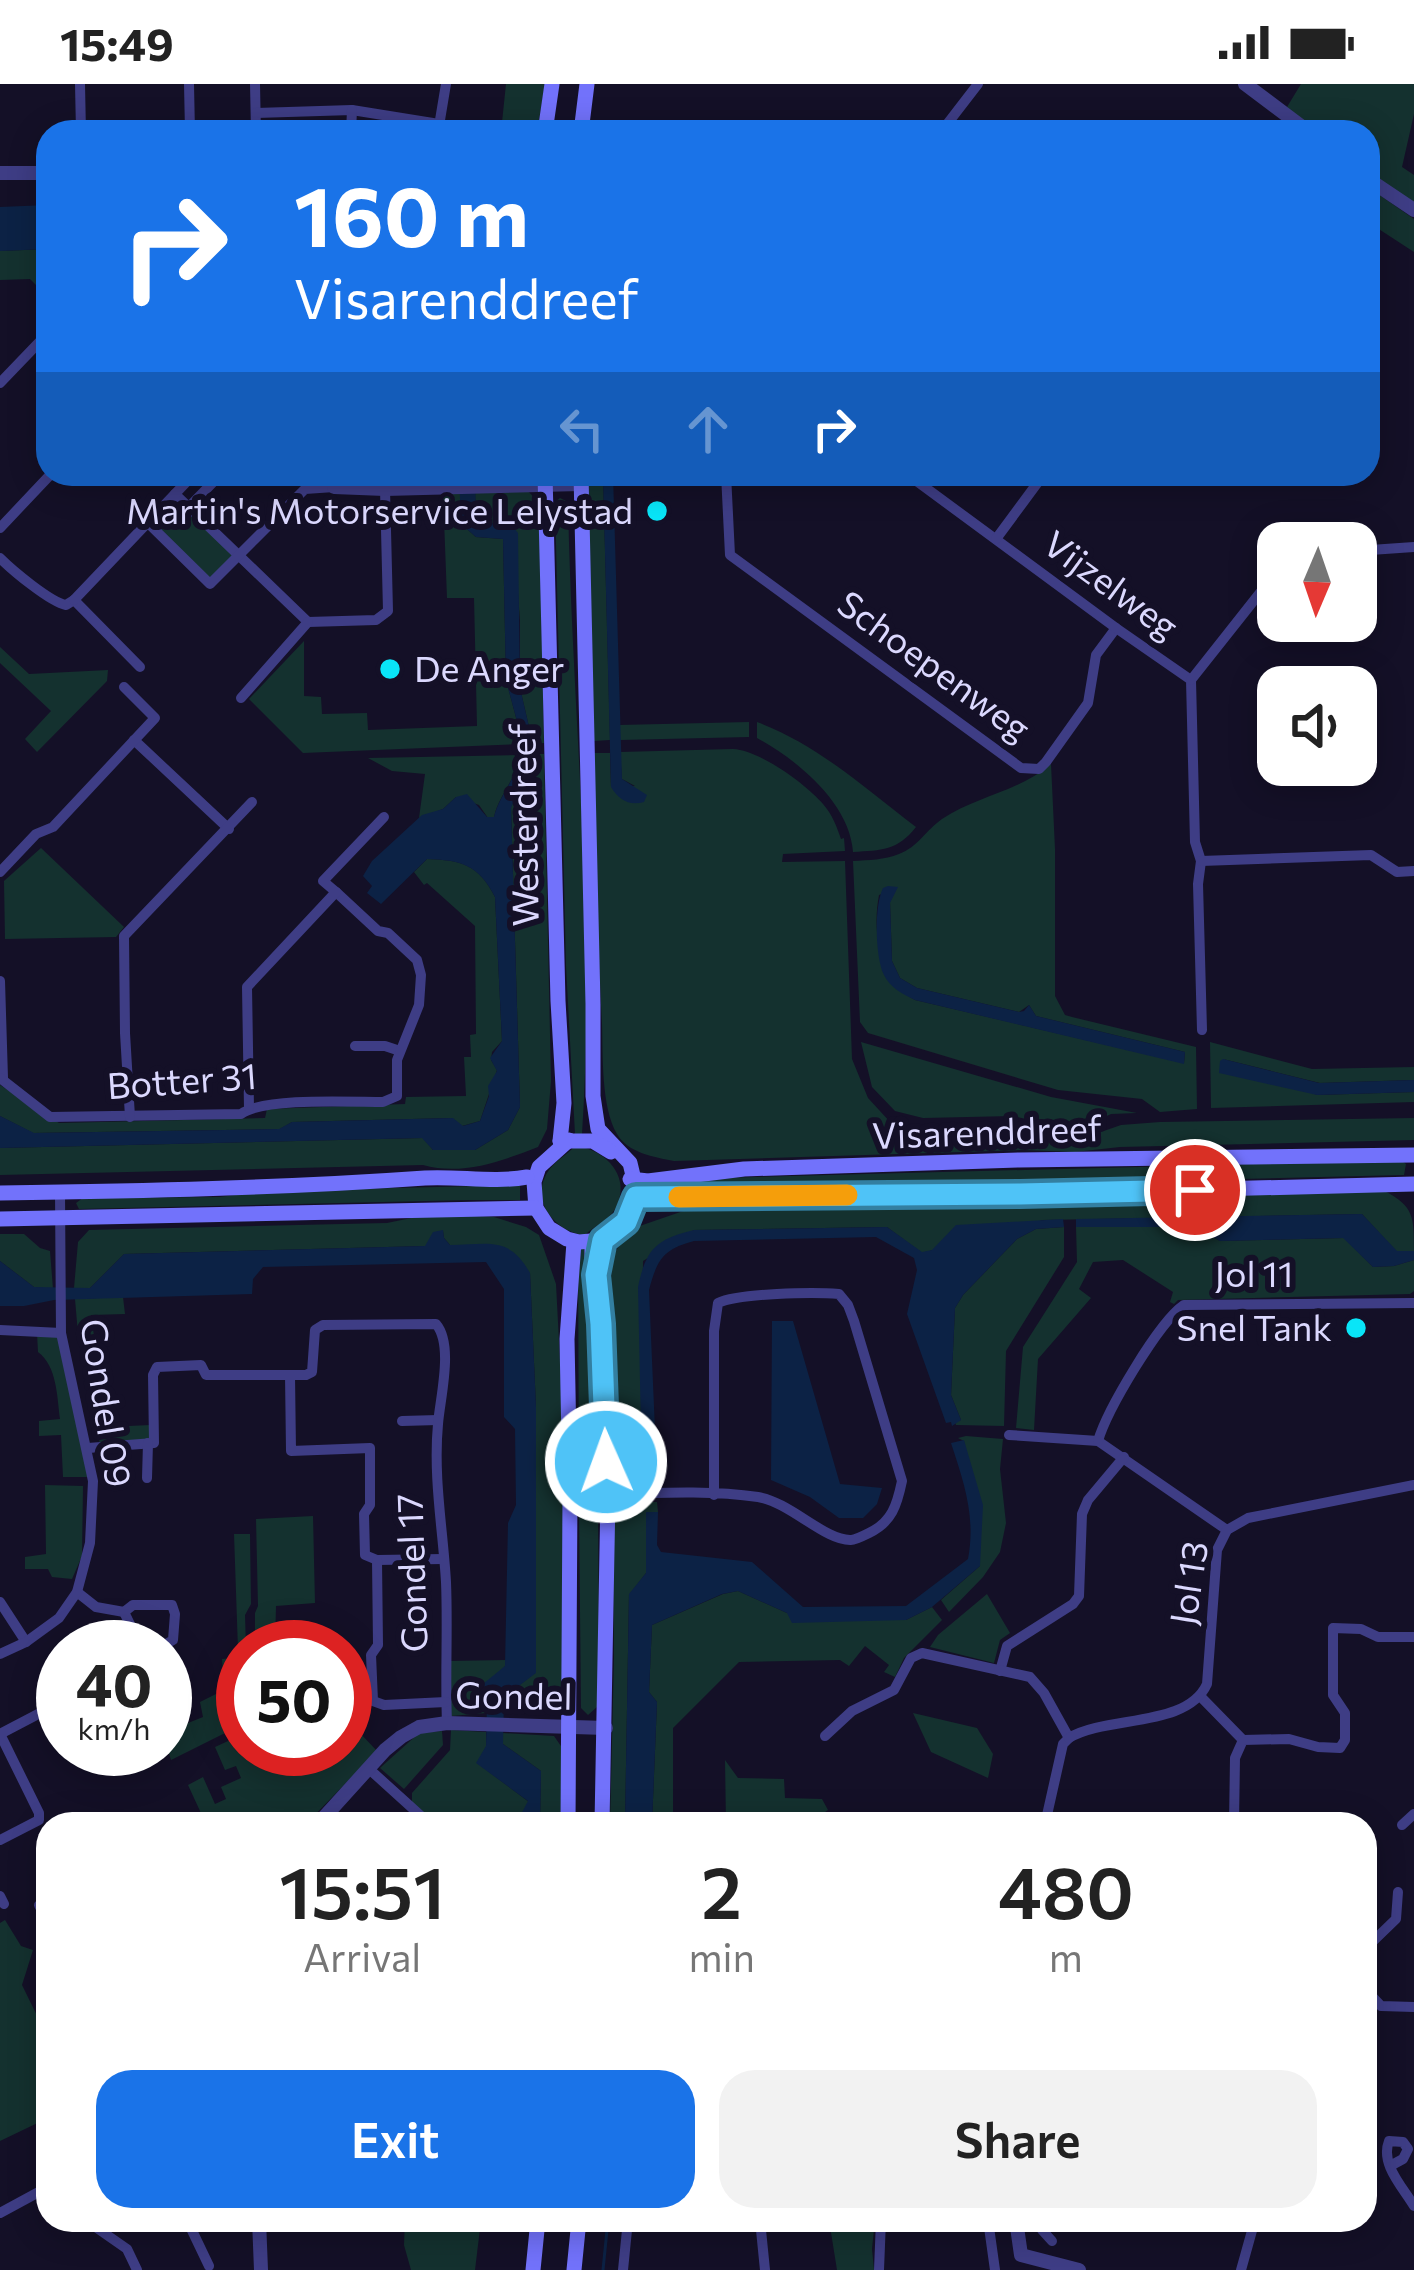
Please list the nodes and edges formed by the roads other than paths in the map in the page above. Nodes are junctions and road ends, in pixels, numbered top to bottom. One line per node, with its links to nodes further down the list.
1 (80, 84): 11 (street)
2 (189, 84): 12 (street)
3 (255, 84): 10 (street)
4 (446, 84): 16 (street)
5 (552, 84): 17 (main road)
6 (587, 84): 18 (main road)
7 (977, 84): 19 (street)
8 (1245, 84): 20 (street)
9 (352, 110): 10 (street); 14 (street); 15 (street)
10 (256, 113): 13 (street)
11 (81, 120)
12 (190, 120)
13 (256, 120)
14 (352, 120)
15 (400, 120)
16 (440, 120)
17 (547, 120)
18 (582, 120)
19 (950, 120)
20 (1292, 120)
21 (36, 172): 22 (street)
22 (0, 173)
23 (1380, 187): 24 (street)
24 (1414, 210)
25 (36, 346): 26 (street)
26 (0, 383)
27 (40, 486): 42 (street)
28 (183, 486): 39 (street)
29 (209, 486): 40 (street)
30 (316, 486): 46 (street)
31 (366, 486): 38 (street)
32 (440, 486): 38 (street)
33 (545, 486): 72 (main road, Westerdreef)
34 (581, 486): 71 (main road, Westerdreef)
35 (727, 486): 51 (street, Schoepenweg)
36 (923, 486): 43 (street, Vijzelweg)
37 (1035, 486): 43 (street)
38 (385, 489): 50 (street)
39 (175, 494): 40 (street); 41 (street)
40 (189, 507): 46 (street)
41 (148, 523): 46 (street); 49 (street)
42 (0, 528)
43 (996, 539): 51 (street, Vijzelweg)
44 (1414, 547): 45 (street)
45 (1377, 550)
46 (240, 554): 50 (street)
47 (0, 558): 49 (street)
48 (1257, 597): 53 (street)
49 (74, 600): 52 (street)
50 (308, 622): 55 (street)
51 (1116, 628): 53 (street, Vijzelweg)
52 (140, 667)
53 (1191, 680): 60 (street, Vijzelweg)
54 (124, 687): 56 (street)
55 (241, 698)
56 (134, 740): 59 (street); 61 (street)
57 (252, 802): 59 (street)
58 (384, 817): 63 (street)
59 (229, 829): 70 (street)
60 (1201, 861): 62 (street); 65 (street, Vijzelweg)
61 (0, 872)
62 (1414, 872)
63 (336, 892): 67 (street); 69 (street)
64 (0, 981): 68 (street)
65 (1202, 1030)
66 (356, 1046): 67 (street)
67 (400, 1051): 69 (street, Botter 31)
68 (2, 1078): 70 (street, Botter 31)
69 (249, 1108): 70 (street, Botter 31)
70 (130, 1117)
71 (597, 1137): 72 (main road); 76 (main road)
72 (565, 1140): 74 (main road); 79 (main road)
73 (1414, 1156): 76 (main road, Visarenddreef)
74 (526, 1178): 77 (main road); 79 (main road)
75 (1414, 1184): 76 (main road, Visarenddreef)
76 (633, 1186): 82 (main road)
77 (60, 1192): 78 (main road); 80 (street, Gondel 09)
78 (0, 1193)
79 (532, 1207): 80 (main road); 83 (main road)
80 (61, 1217): 81 (main road); 86 (street, Gondel 09)
81 (0, 1220)
82 (598, 1241): 83 (main road); 99 (main road)
83 (566, 1244): 98 (main road)
84 (1414, 1304): 91 (street, Jol 11)
85 (0, 1330): 86 (street)
86 (61, 1333): 93 (street, Gondel 09)
87 (290, 1375): 88 (street, Gondel 17); 92 (street); 102 (street)
88 (438, 1420): 89 (street); 101 (street, Gondel 17)
89 (402, 1421)
90 (1009, 1435): 91 (street)
91 (1098, 1441): 94 (street)
92 (148, 1443): 93 (street); 95 (street)
93 (88, 1448): 103 (street, Gondel 09)
94 (1124, 1457): 100 (street); 111 (street)
95 (147, 1478)
96 (1414, 1485): 100 (street, Jol 13)
97 (714, 1495): 97 (street); 99 (street)
98 (570, 1496): 99 (street); 116 (main road)
99 (608, 1496): 117 (main road)
100 (1227, 1530): 112 (street, Jol 13)
101 (442, 1559): 102 (street); 113 (street, Gondel 17)
102 (377, 1560): 113 (street)
103 (77, 1592): 105 (street); 109 (street)
104 (0, 1602): 109 (street)
105 (124, 1612): 106 (street); 107 (street)
106 (128, 1620)
107 (175, 1620)
108 (1414, 1637): 120 (street)
109 (26, 1642): 110 (street)
110 (0, 1654)
111 (1000, 1671): 118 (street); 119 (street)
112 (1201, 1697): 119 (street); 120 (street)
113 (446, 1702): 115 (street, Gondel 17)
114 (36, 1715): 124 (street)
115 (447, 1723): 116 (street, Gondel); 121 (street, Gondel)
116 (570, 1728): 117 (street, Gondel); 127 (main road)
117 (606, 1728): 128 (main road)
118 (825, 1736)
119 (1069, 1738): 129 (street)
120 (1243, 1740): 130 (street)
121 (372, 1764)
122 (372, 1772): 126 (street)
123 (361, 1776): 125 (street, Gondel)
124 (38, 1812)
125 (329, 1812)
126 (417, 1812)
127 (568, 1812)
128 (602, 1812)
129 (1048, 1812)
130 (1234, 1812)
131 (1414, 1814): 133 (street)
132 (36, 1822): 134 (street)
133 (1402, 1825)
134 (0, 1840)
135 (1399, 1892): 136 (street)
136 (1377, 1937)
137 (1377, 2002): 138 (street)
138 (1414, 2007)
139 (1390, 2166): 141 (street)
140 (36, 2194): 142 (street)
141 (1414, 2206)
142 (0, 2213)
143 (103, 2232): 157 (street)
144 (193, 2232): 156 (street)
145 (260, 2232): 158 (street)
146 (537, 2232): 159 (main road)
147 (578, 2232): 160 (main road)
148 (627, 2232): 161 (street)
149 (761, 2232): 162 (street)
150 (881, 2232): 163 (street)
151 (990, 2232): 164 (street)
152 (1018, 2232): 165 (street)
153 (1044, 2232): 155 (street)
154 (1252, 2232): 166 (street)
155 (1052, 2241)
156 (209, 2266)
157 (137, 2270)
158 (261, 2270)
159 (533, 2270)
160 (574, 2270)
161 (623, 2270)
162 (765, 2270)
163 (879, 2270)
164 (995, 2270)
165 (1079, 2270)
166 (1241, 2270)

